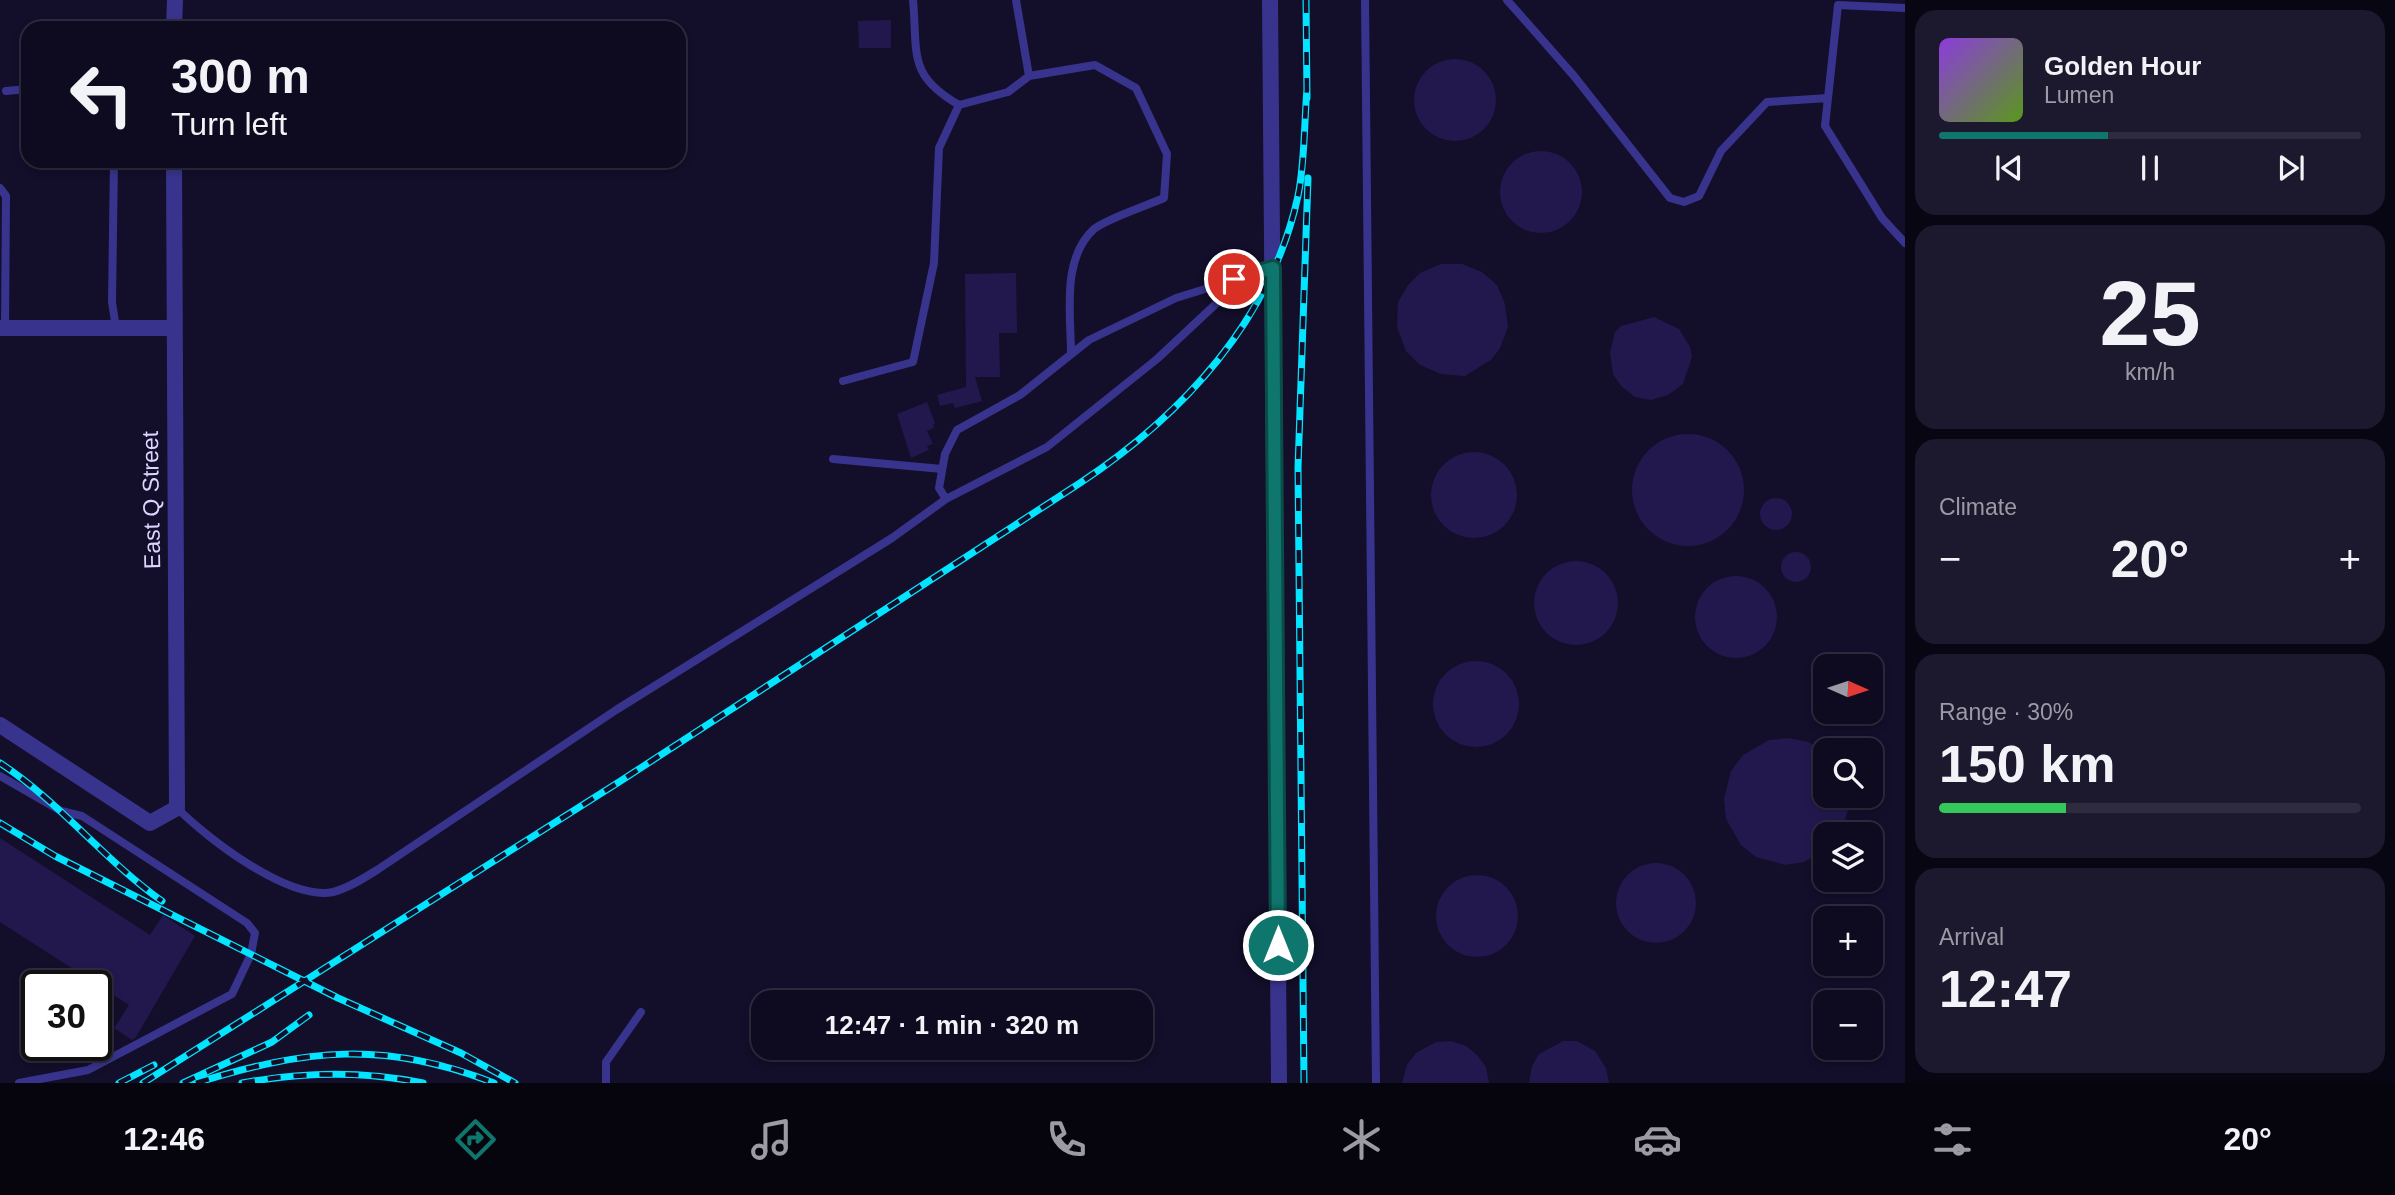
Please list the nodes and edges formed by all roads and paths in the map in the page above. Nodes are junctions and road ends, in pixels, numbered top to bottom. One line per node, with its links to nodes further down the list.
1 (175, 0): 9 (street)
2 (913, 0): 14 (lane)
3 (1016, 0): 10 (lane)
4 (1270, 0): 19 (street)
5 (1365, 0): 36 (lane)
6 (1507, 0): 13 (lane)
7 (1873, 3): 8 (lane); 13 (lane)
8 (1905, 8)
9 (174, 21)
10 (1029, 76): 14 (lane); 24 (lane)
11 (21, 90): 12 (lane)
12 (6, 91)
13 (1828, 98): 18 (lane)
14 (959, 105): 25 (lane)
15 (114, 168): 22 (lane)
16 (174, 168): 23 (street, East Q Street)
17 (0, 188): 21 (lane)
18 (1905, 243)
19 (1273, 268): 20 (lane); 35 (street)
20 (1234, 279): 24 (lane); 28 (lane)
21 (3, 328): 22 (street)
22 (116, 328): 23 (street)
23 (172, 328): 31 (street, East Q Street)
24 (1071, 354): 27 (lane)
25 (843, 381)
26 (833, 459): 27 (lane)
27 (942, 469): 28 (lane)
28 (946, 499): 31 (lane)
29 (0, 725): 31 (street)
30 (0, 776): 33 (lane)
31 (177, 808)
32 (641, 1012): 34 (lane)
33 (19, 1083)
34 (606, 1083)
35 (1279, 1083)
36 (1376, 1083)

